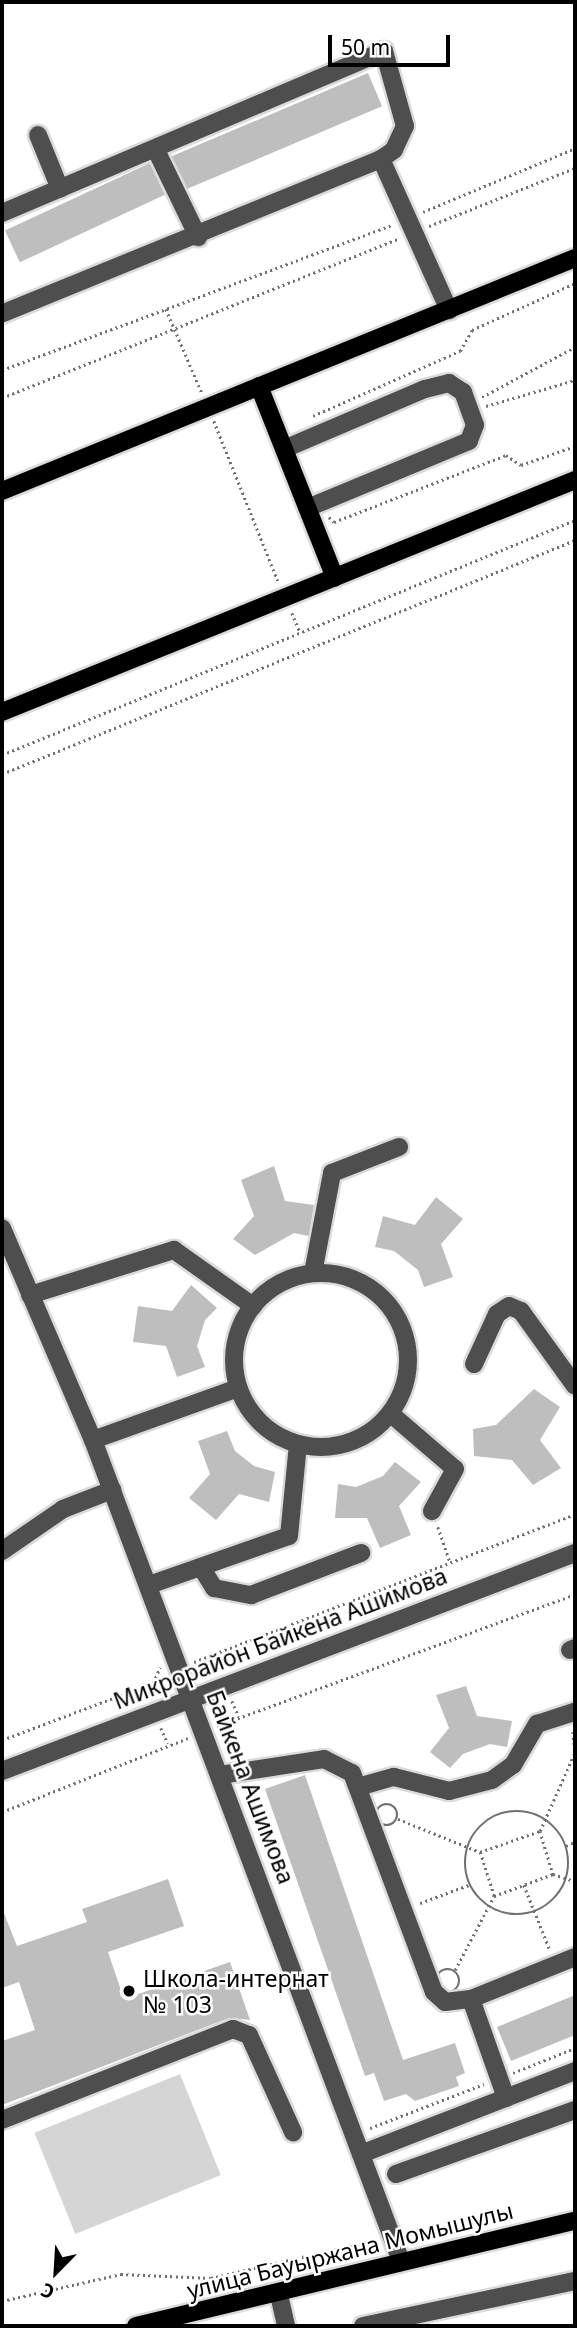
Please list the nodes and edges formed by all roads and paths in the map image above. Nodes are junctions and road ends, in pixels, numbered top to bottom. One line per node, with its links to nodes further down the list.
1 (38, 135): 6 (street)
2 (575, 148): 8 (path)
3 (156, 150): 4 (street); 6 (street); 9 (street)
4 (381, 159): 8 (street); 9 (street)
5 (575, 167): 8 (path)
6 (60, 189): 7 (street)
7 (2, 213)
8 (411, 225): 12 (path); 13 (street); 15 (path)
9 (198, 237): 14 (street)
10 (575, 258): 13 (main road)
11 (575, 283): 23 (path)
12 (166, 309): 15 (path); 17 (path)
13 (449, 310): 19 (main road)
14 (2, 314)
15 (175, 328): 20 (path); 21 (path)
16 (575, 347): 22 (path)
17 (2, 370)
18 (575, 380): 22 (path)
19 (259, 386): 21 (main road); 25 (main road)
20 (2, 398)
21 (208, 408): 27 (main road); 32 (path)
22 (469, 408): 23 (street); 28 (street)
23 (302, 441): 25 (street)
24 (575, 446): 28 (path)
25 (284, 449): 28 (main road)
26 (575, 480): 31 (main road)
27 (2, 491)
28 (312, 506): 31 (main road)
29 (575, 520): 33 (path)
30 (575, 540): 36 (path)
31 (335, 578): 32 (main road)
32 (285, 598): 33 (path); 34 (main road)
33 (300, 633): 35 (path)
34 (2, 712)
35 (2, 755)
36 (2, 774)
37 (399, 1147): 39 (street)
38 (2, 1228): 40 (street, Байкена Ашимова)
39 (313, 1273): 41 (street); 45 (street)
40 (30, 1295): 41 (street); 46 (street, Байкена Ашимова)
41 (253, 1306): 44 (street)
42 (474, 1364): 43 (street)
43 (575, 1386)
44 (239, 1388): 46 (street); 47 (street)
45 (391, 1414): 47 (street); 49 (street)
46 (93, 1440): 48 (street, Байкена Ашимова)
47 (298, 1444): 55 (street)
48 (112, 1490): 51 (street); 56 (street, Байкена Ашимова)
49 (432, 1511): 54 (path)
50 (575, 1514): 54 (path)
51 (2, 1551)
52 (361, 1553): 55 (street)
53 (575, 1553): 59 (street, Микрорайон Байкена Ашимова)
54 (450, 1562): 58 (path)
55 (201, 1567): 56 (street)
56 (149, 1585): 58 (street, Байкена Ашимова)
57 (575, 1594): 62 (path)
58 (176, 1661): 59 (street, Байкена Ашимова); 63 (path)
59 (190, 1698): 62 (street, Байкена Ашимова); 65 (street, Микрорайон Байкена Ашимова)
60 (575, 1712): 67 (street)
61 (575, 1730): 64 (path)
62 (203, 1732): 66 (street, Байкена Ашимова); 68 (path)
63 (2, 1740)
64 (575, 1751): 69 (path)
65 (2, 1771)
66 (220, 1775): 67 (street); 96 (street, Байкена Ашимова)
67 (358, 1787): 82 (street)
68 (2, 1812)
69 (544, 1817): 71 (path); 72 (path); 74 (path)
70 (398, 1819): 72 (path)
71 (540, 1831): 75 (path); 76 (path)
72 (469, 1842): 75 (path); 79 (path)
73 (575, 1842): 74 (path)
74 (566, 1846): 77 (path)
75 (480, 1852): 81 (path)
76 (553, 1874): 77 (path); 80 (path)
77 (566, 1879): 78 (path); 84 (path)
78 (575, 1881)
79 (469, 1885): 82 (path); 83 (path)
80 (524, 1885): 81 (path); 84 (path)
81 (494, 1896): 83 (path)
82 (403, 1909): 88 (street)
83 (489, 1909): 84 (path); 87 (path)
84 (534, 1912): 86 (path)
85 (575, 1957): 86 (street)
86 (555, 1965): 88 (street)
87 (454, 1970)
88 (471, 1999): 91 (street)
89 (575, 2048): 91 (path)
90 (575, 2071): 92 (street)
91 (499, 2078): 92 (street); 96 (path)
92 (506, 2098): 97 (street)
93 (575, 2110): 98 (street)
94 (2, 2120): 95 (street)
95 (293, 2132)
96 (355, 2133): 97 (street, Байкена Ашимова)
97 (361, 2154): 100 (street, Байкена Ашимова)
98 (396, 2174)
99 (575, 2221): 101 (main road, улица Бауыржана Момышулы)
100 (391, 2236): 101 (street, Байкена Ашимова); 104 (path)
101 (401, 2261): 103 (main road, улица Бауыржана Момышулы)
102 (575, 2281): 107 (street)
103 (279, 2295): 105 (main road, улица Бауыржана Момышулы); 106 (street)
104 (2, 2301)
105 (136, 2326)
106 (286, 2326)
107 (363, 2326)

